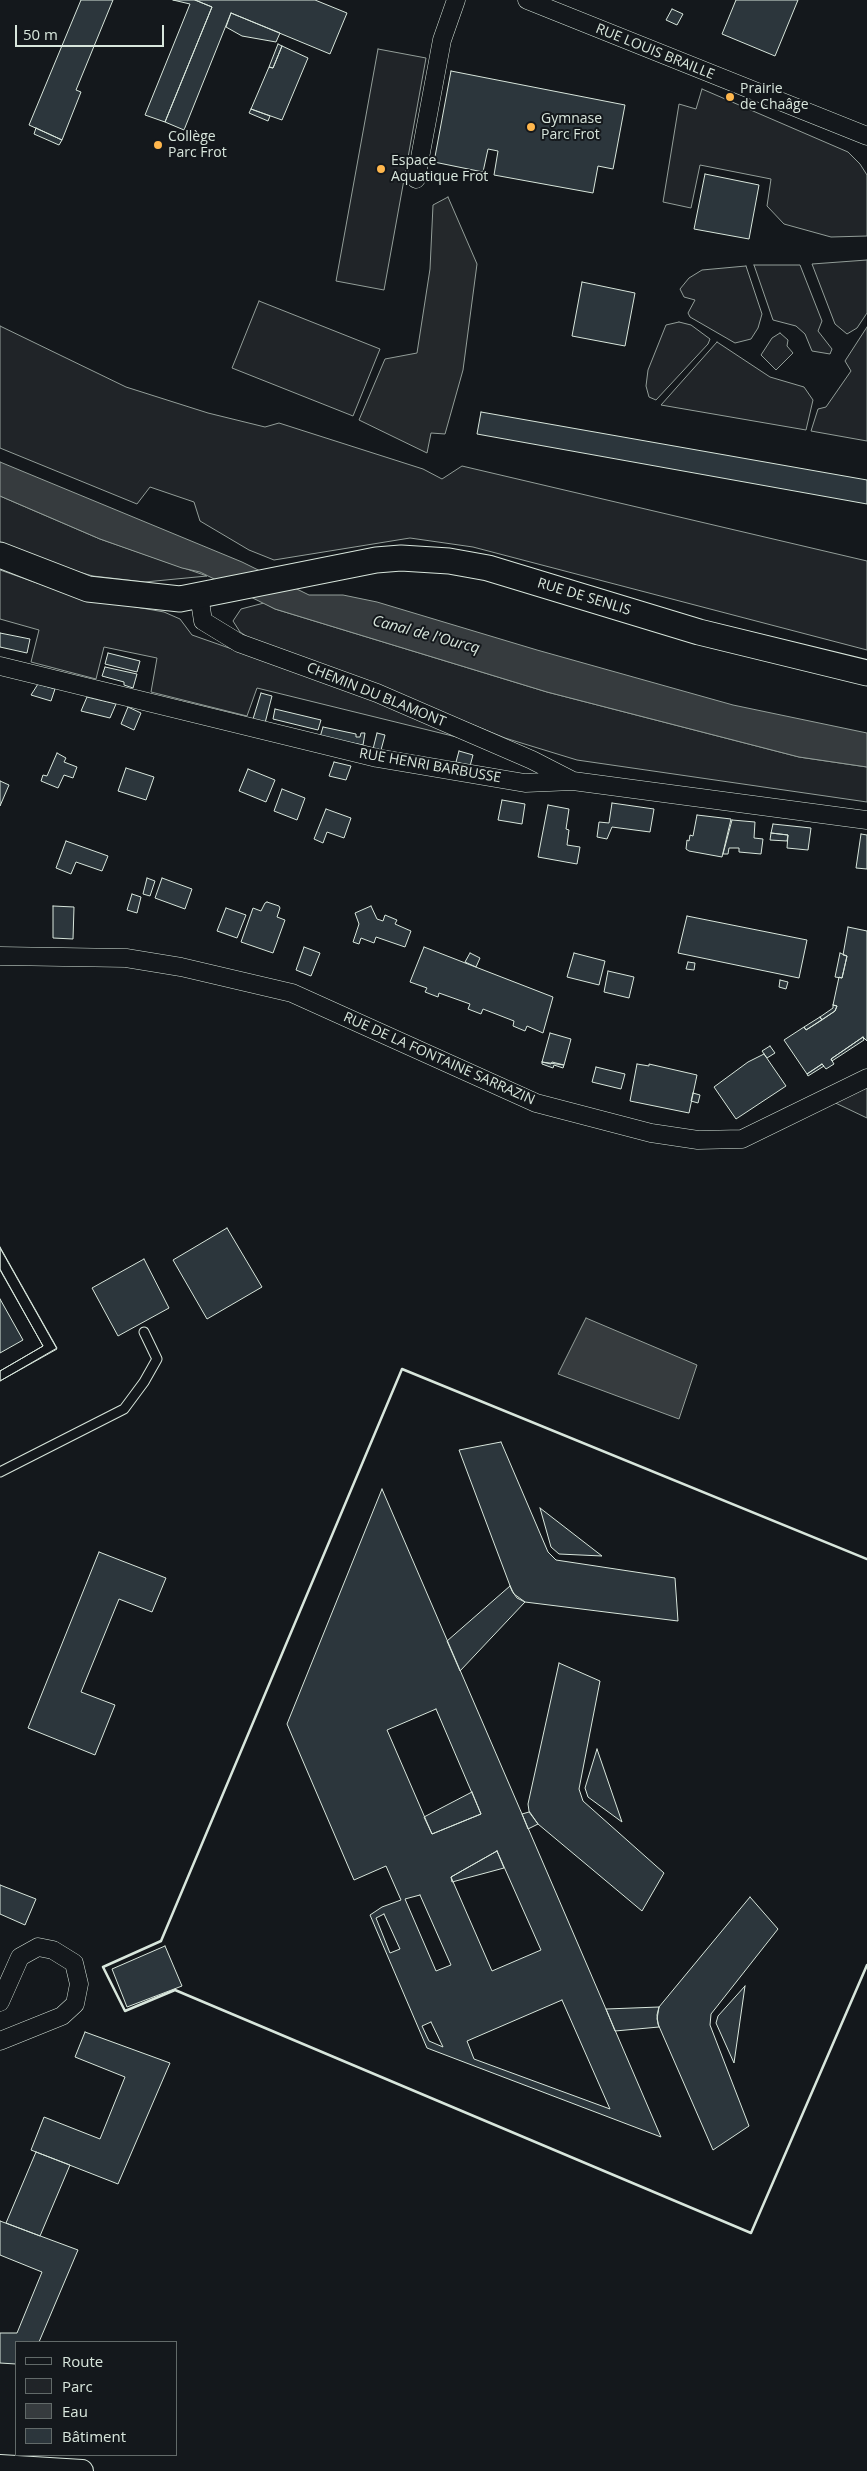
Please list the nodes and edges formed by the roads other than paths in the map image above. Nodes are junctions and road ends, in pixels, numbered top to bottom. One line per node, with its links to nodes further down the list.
1 (456, 0): 4 (street)
2 (527, 0): 3 (street, RUE LOUIS BRAILLE)
3 (867, 136)
4 (416, 179)
5 (0, 555): 6 (main road, RUE DE SENLIS)
6 (189, 597): 8 (main road, RUE DE SENLIS); 9 (street, CHEMIN DU BLAMONT)
7 (0, 666): 9 (street, RUE HENRI BARBUSSE)
8 (867, 673)
9 (573, 781): 10 (street, RUE HENRI BARBUSSE)
10 (867, 820)
11 (0, 956): 12 (street, RUE DE LA FONTAINE SARRAZIN)
12 (867, 1078)
13 (144, 1332): 14 (lane)
14 (0, 1472)
15 (0, 2002): 16 (street)
16 (0, 2041)
17 (0, 2466): 18 (street)
18 (82, 2471)

